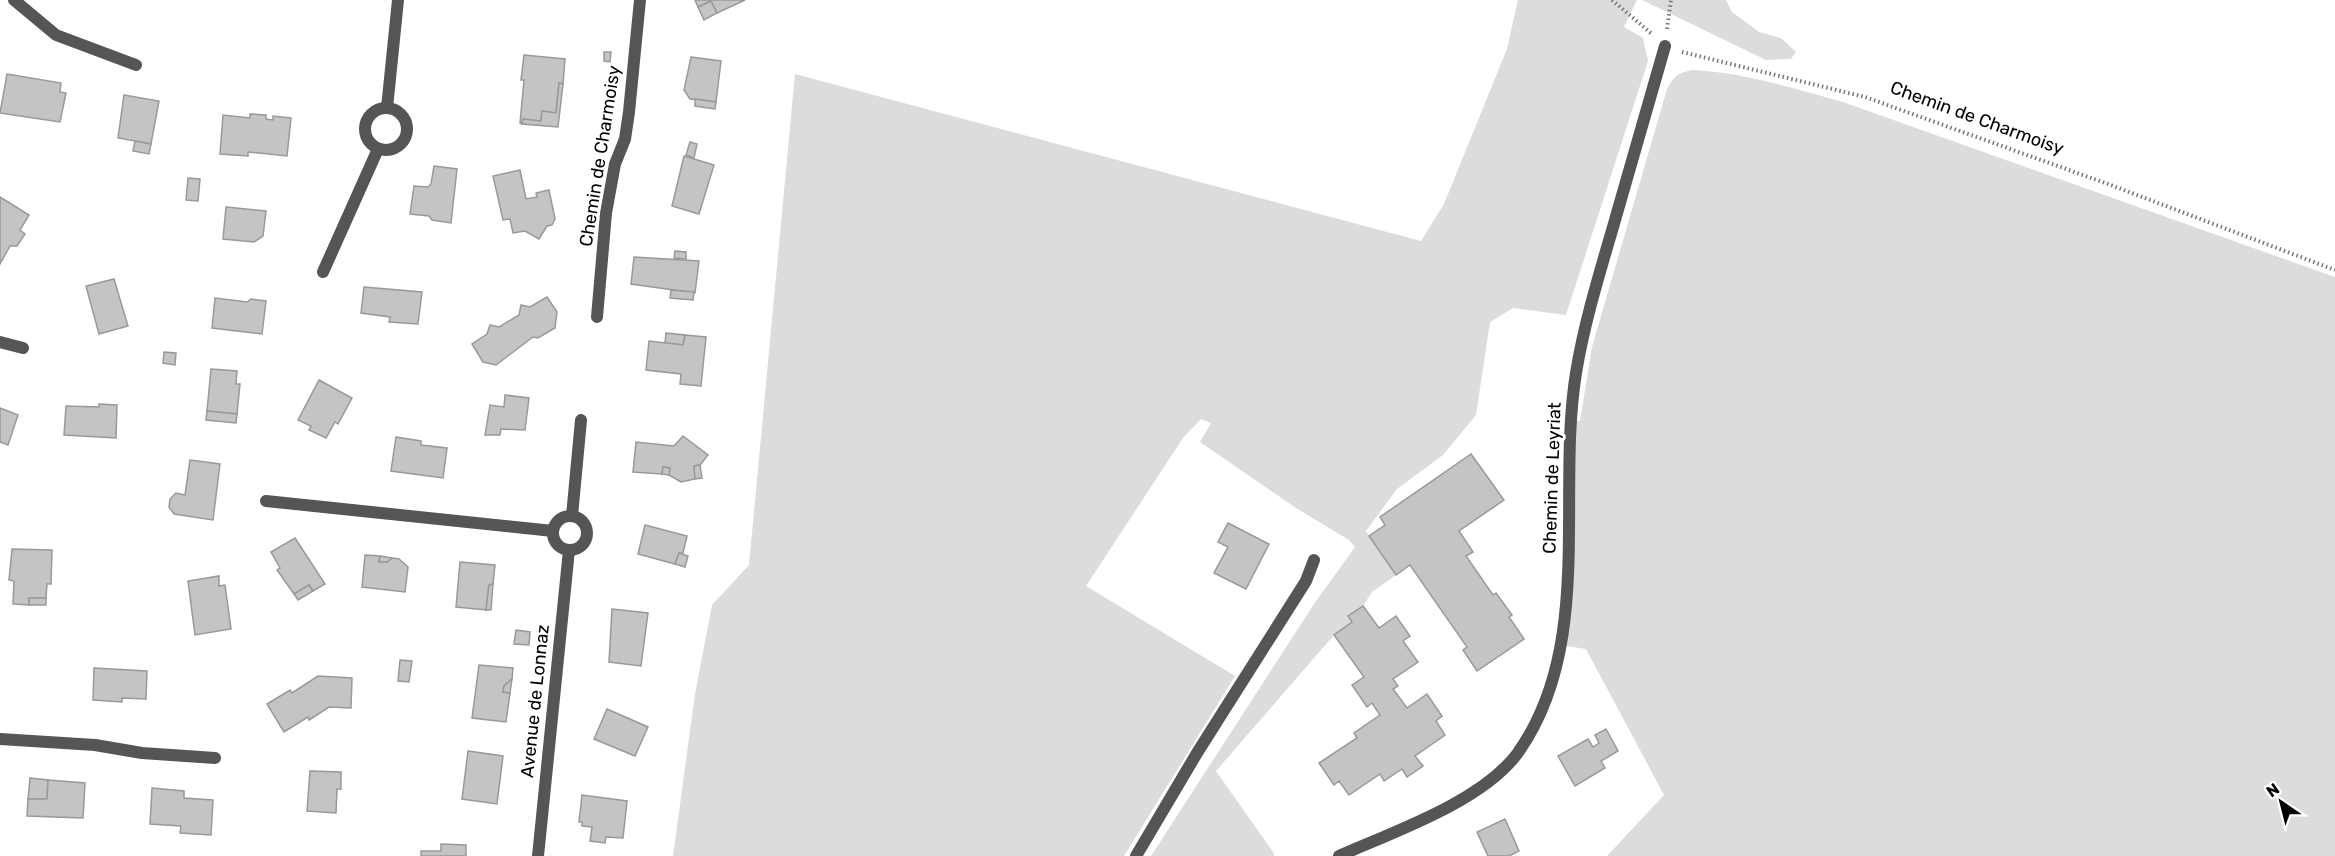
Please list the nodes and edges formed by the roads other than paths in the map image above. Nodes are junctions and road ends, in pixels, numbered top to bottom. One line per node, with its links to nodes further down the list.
1 (14, 0): 5 (street)
2 (398, 0): 6 (street)
3 (640, 0): 9 (street, Chemin de Charmoisy)
4 (1665, 46): 22 (street, Chemin de Leyriat)
5 (136, 65)
6 (387, 108): 7 (street); 7 (street)
7 (378, 149): 8 (street)
8 (323, 272)
9 (597, 317)
10 (0, 342): 11 (street)
11 (24, 348)
12 (581, 420): 14 (street)
13 (266, 501): 15 (street)
14 (572, 516): 15 (street); 16 (street)
15 (553, 531): 16 (street)
16 (569, 550): 20 (street, Avenue de Lonnaz)
17 (1314, 560): 21 (street)
18 (0, 739): 19 (street)
19 (215, 758)
20 (538, 856)
21 (1136, 856)
22 (1339, 856)

